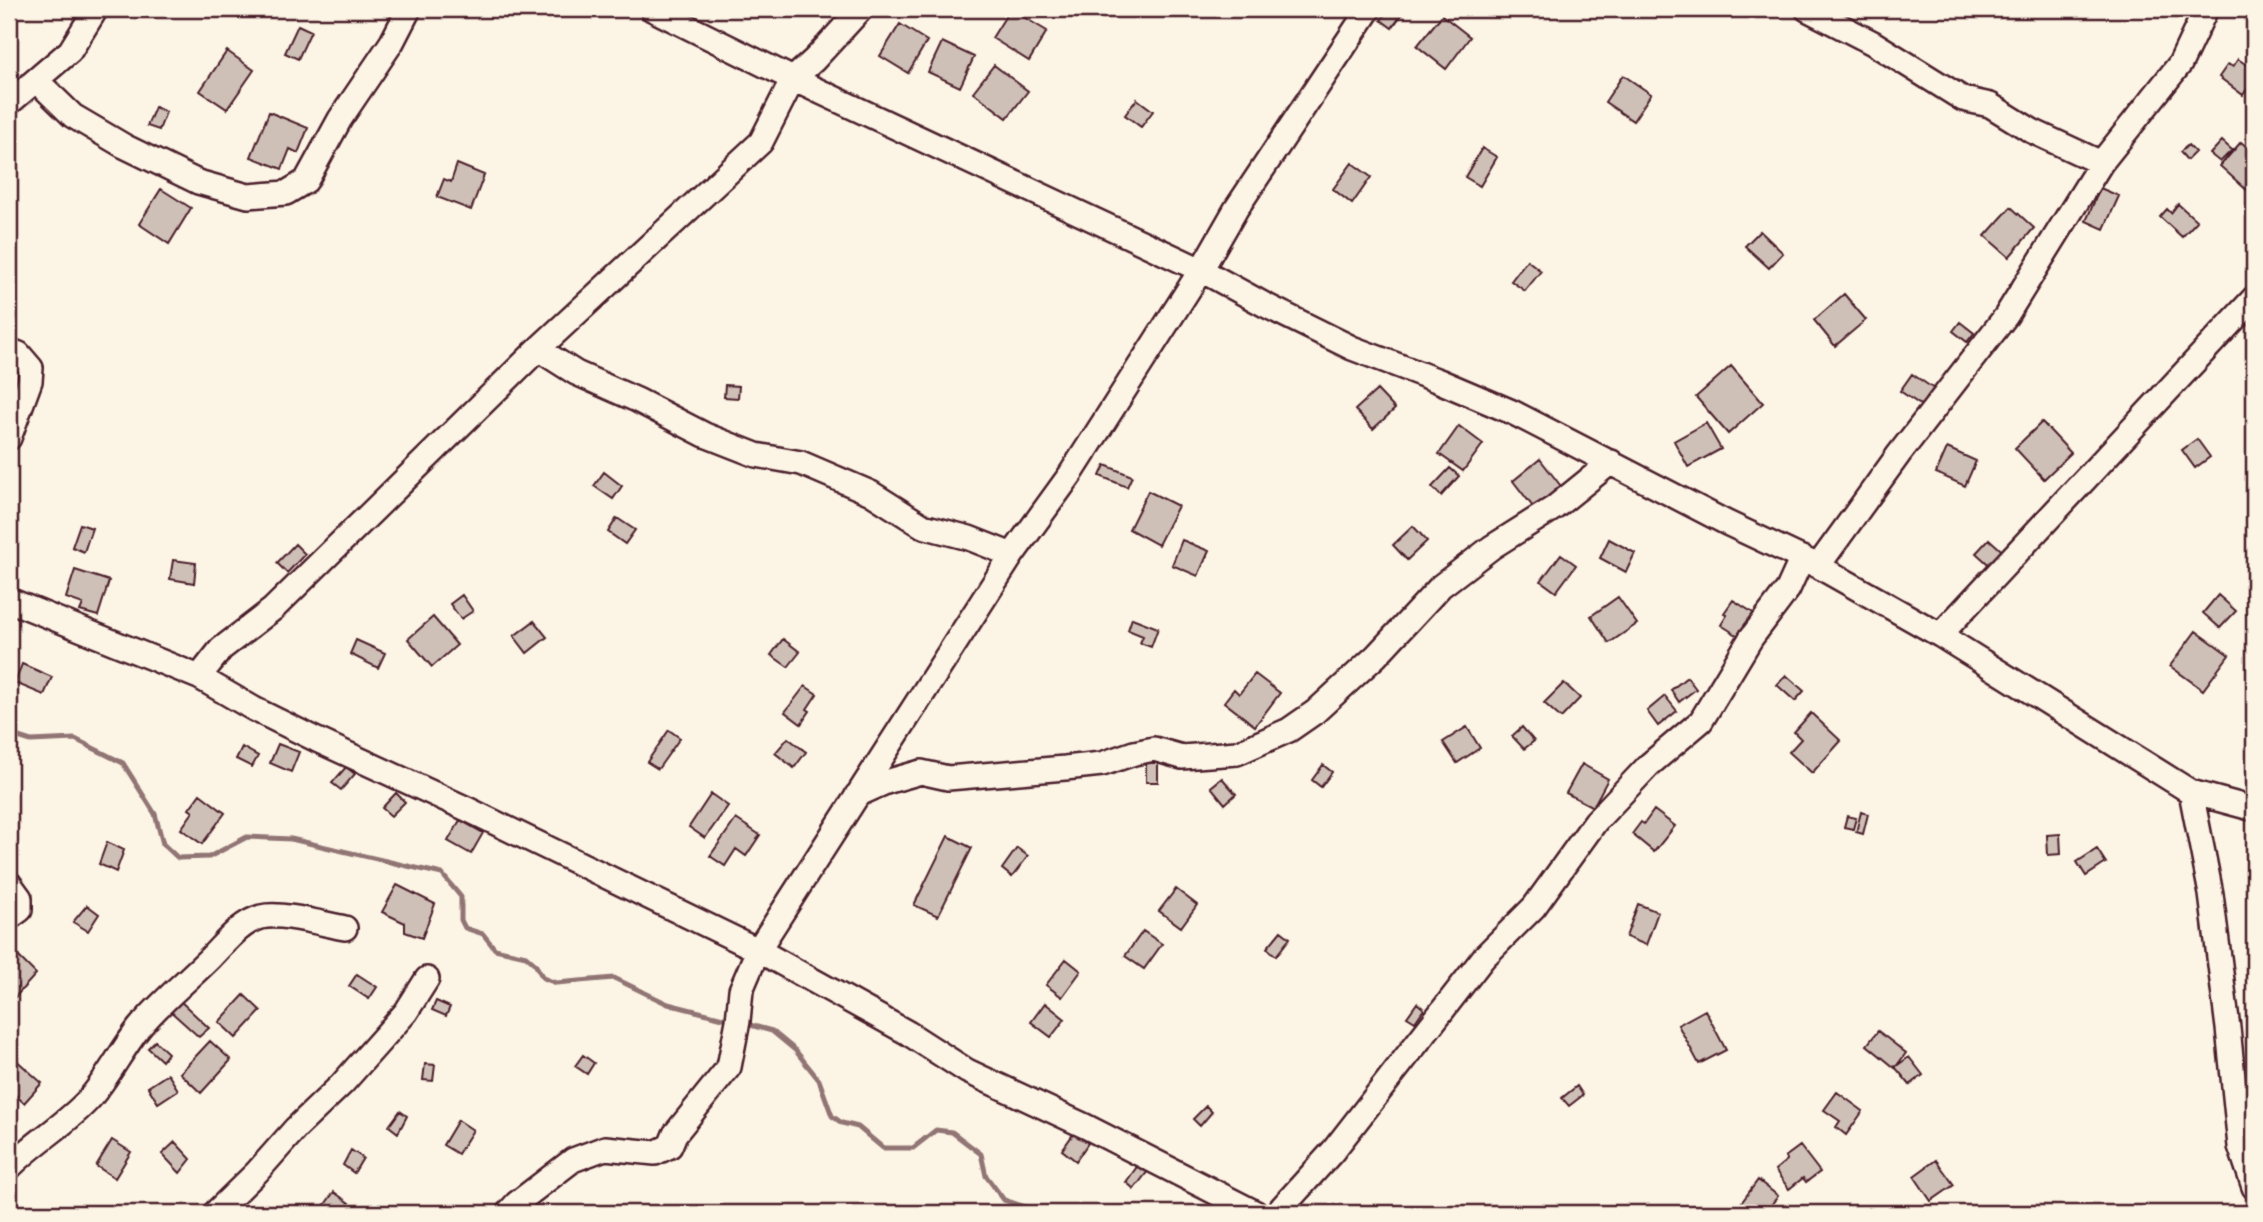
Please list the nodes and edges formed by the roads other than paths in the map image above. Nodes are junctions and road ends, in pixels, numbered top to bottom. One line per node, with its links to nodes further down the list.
1 (96, 9): 9 (street)
2 (409, 9): 9 (street)
3 (652, 9): 8 (street)
4 (861, 9): 8 (street)
5 (1368, 9): 12 (street)
6 (1807, 9): 11 (street)
7 (2206, 9): 11 (street)
8 (793, 79): 12 (street); 14 (street)
9 (36, 80): 10 (street)
10 (9, 103)
11 (2101, 163): 19 (street)
12 (1201, 270): 17 (street); 18 (street)
13 (2254, 298): 21 (street)
14 (538, 349): 18 (street); 22 (street)
15 (9, 350): 16 (street)
16 (9, 438)
17 (1611, 462): 19 (street); 24 (street)
18 (1012, 555): 24 (street)
19 (1810, 562): 21 (street); 36 (street)
20 (9, 600): 22 (street)
21 (1940, 635): 23 (street)
22 (199, 677): 29 (street)
23 (2191, 792): 25 (street); 32 (street)
24 (857, 795): 29 (street)
25 (2254, 808)
26 (9, 883): 27 (street)
27 (9, 918)
28 (345, 928): 31 (street)
29 (758, 950): 34 (street); 35 (street)
30 (427, 979): 33 (street)
31 (9, 1168)
32 (2254, 1187)
33 (215, 1213)
34 (508, 1213)
35 (1256, 1213)
36 (1277, 1213)

